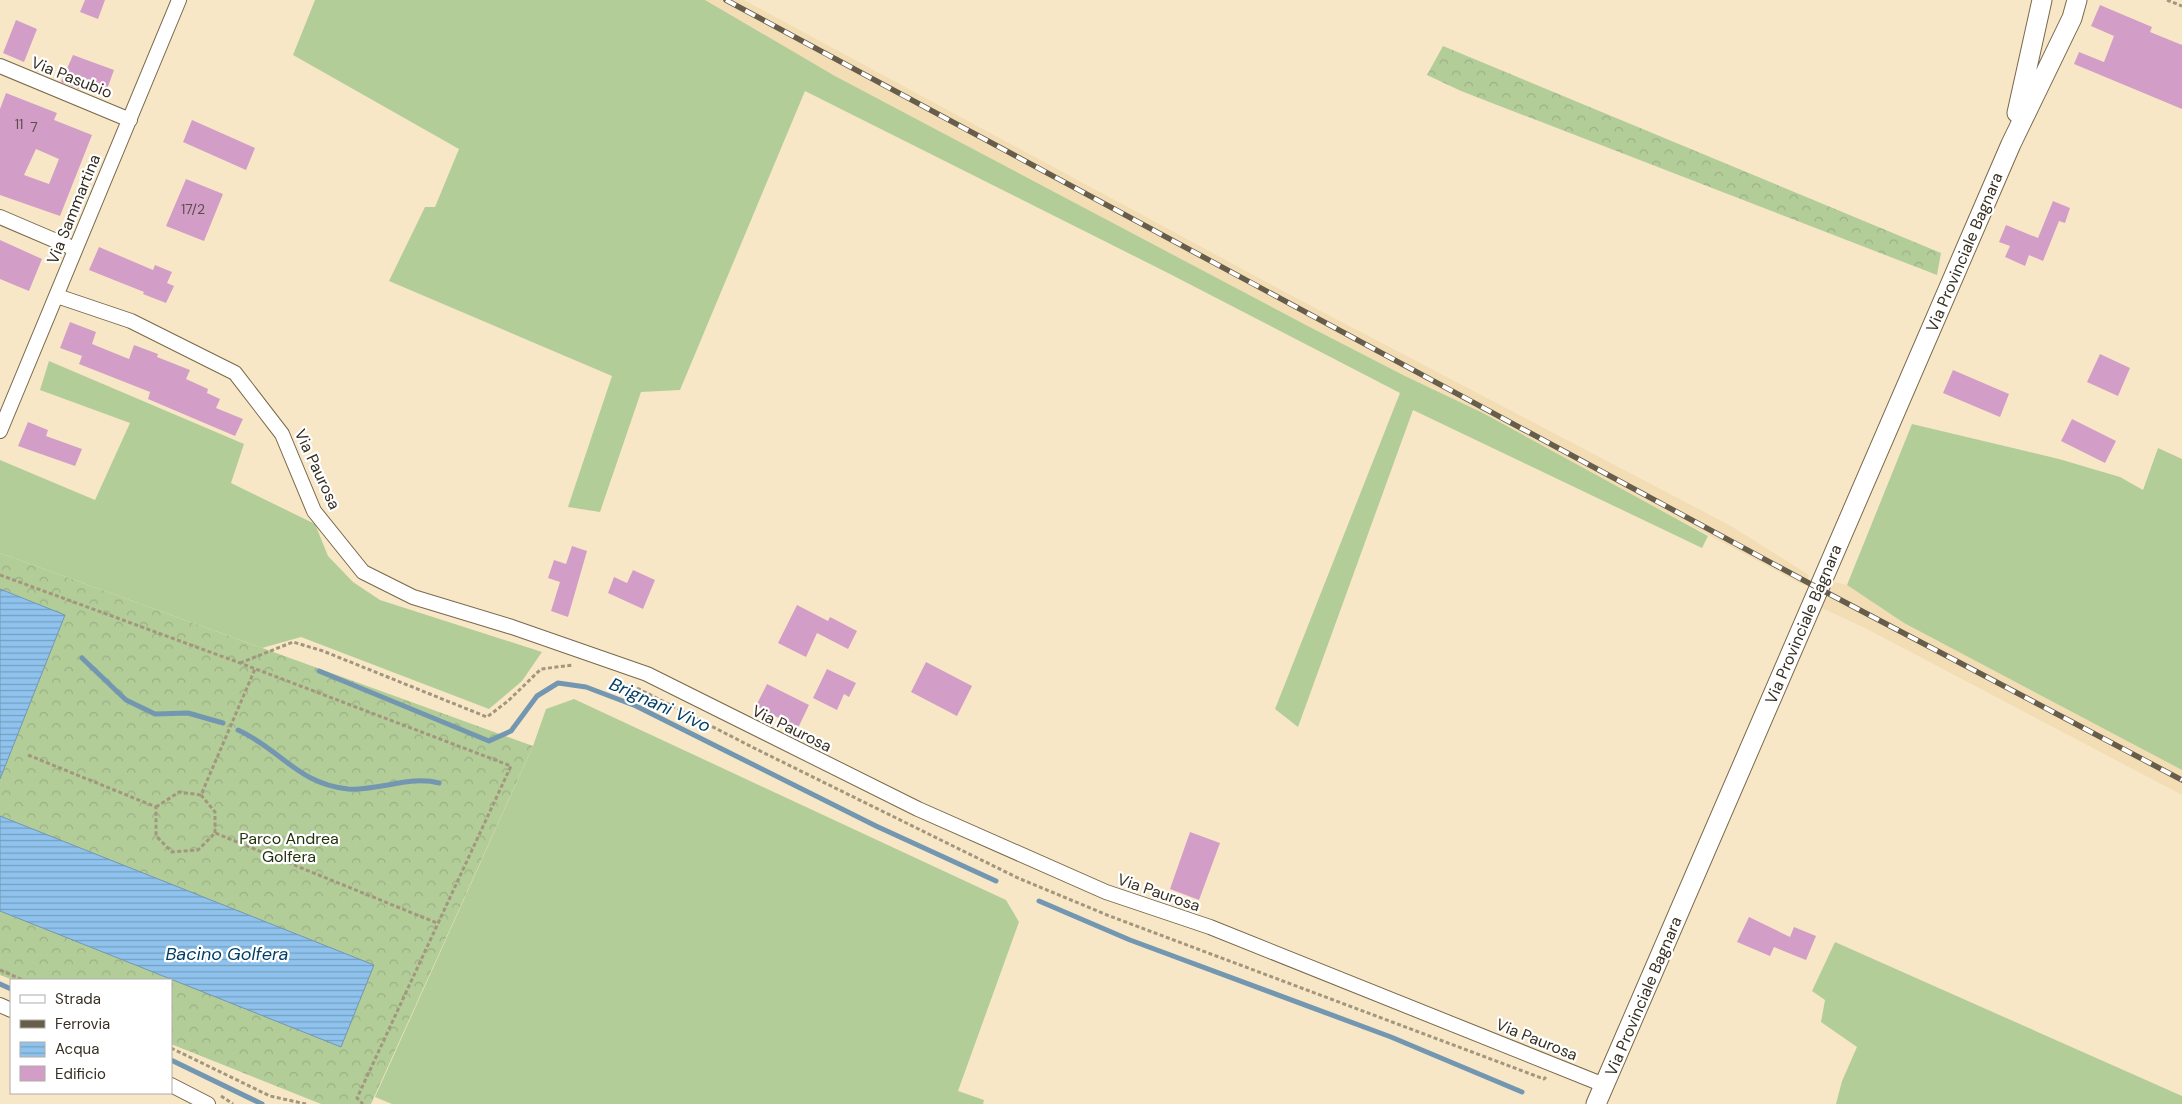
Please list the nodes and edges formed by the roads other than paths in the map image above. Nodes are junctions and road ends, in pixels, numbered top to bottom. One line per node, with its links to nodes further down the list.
1 (179, 0): 6 (street, Via Sammartina)
2 (2042, 0): 7 (main road, Via Provinciale Bagnara)
3 (2088, 0): 4 (main road, Via Provinciale Bagnara)
4 (2074, 9): 7 (main road, Via Provinciale Bagnara)
5 (0, 66): 6 (street, Via Pasubio)
6 (130, 120): 9 (street, Via Sammartina)
7 (2011, 144): 13 (main road, Via Provinciale Bagnara)
8 (0, 217): 9 (street)
9 (75, 249): 10 (street, Via Sammartina)
10 (57, 296): 11 (street, Via Sammartina); 13 (street, Via Paurosa)
11 (5, 403): 12 (street, Via Sammartina)
12 (0, 432)
13 (1604, 1085): 16 (main road, Via Provinciale Bagnara)
14 (172, 1086): 15 (street)
15 (208, 1104)
16 (1596, 1104)

